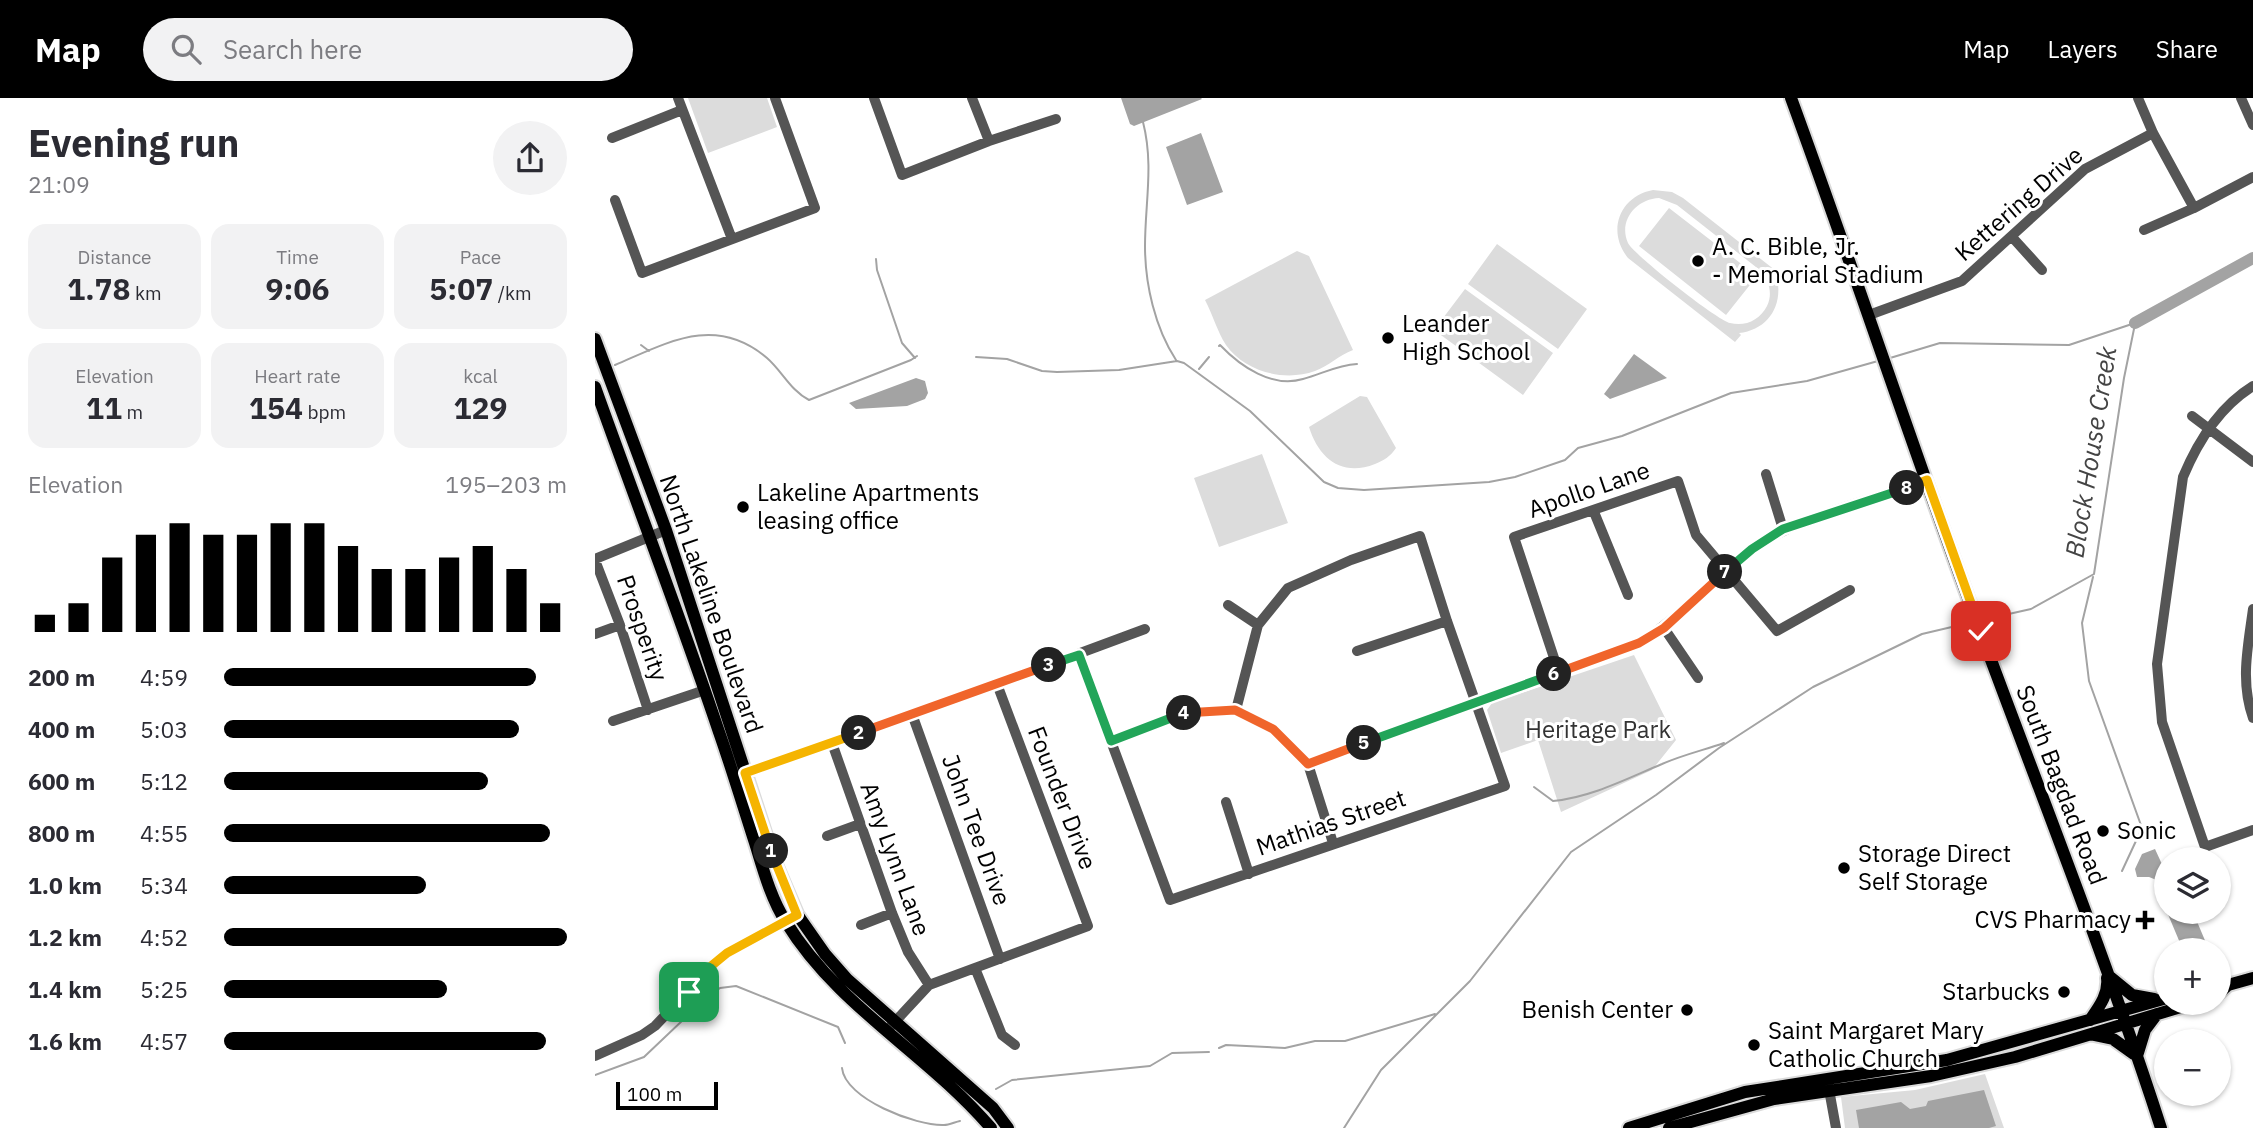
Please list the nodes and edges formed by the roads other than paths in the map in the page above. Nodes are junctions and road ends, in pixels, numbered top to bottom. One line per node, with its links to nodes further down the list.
1 (678, 98): 8 (street)
2 (775, 98): 19 (street)
3 (874, 98): 13 (street)
4 (972, 98): 13 (street)
5 (2138, 98): 11 (street)
6 (2241, 98): 10 (street)
7 (1793, 99): 21 (main road, South Bagdad Road)
8 (683, 110): 12 (street); 19 (street)
9 (1056, 119): 13 (street)
10 (2253, 125)
11 (2153, 133): 16 (street); 18 (street, Kettering Drive)
12 (612, 138)
13 (989, 141)
14 (2253, 177): 16 (street)
15 (615, 200): 19 (street)
16 (2194, 208): 17 (street)
17 (2144, 230)
18 (2012, 237): 20 (street); 21 (street, Kettering Drive)
19 (732, 239)
20 (2042, 270)
21 (1869, 315): 29 (main road, South Bagdad Road)
22 (595, 339): 32 (main road, North Lakeline Boulevard)
23 (2253, 386): 26 (street)
24 (595, 387): 33 (main road, North Lakeline Boulevard)
25 (2192, 416): 26 (street)
26 (2208, 429): 27 (street); 64 (street)
27 (2253, 462)
28 (1766, 474): 31 (street)
29 (1927, 480): 31 (street); 74 (main road, South Bagdad Road)
30 (1594, 512): 35 (street, Apollo Lane); 37 (street); 48 (street, Apollo Lane)
31 (1783, 529): 35 (street)
32 (666, 530): 33 (street); 61 (main road, North Lakeline Boulevard)
33 (648, 538): 34 (street); 51 (main road, North Lakeline Boulevard)
34 (595, 560): 41 (street, Prosperity)
35 (1726, 571): 36 (street); 43 (street)
36 (1850, 590)
37 (1628, 595)
38 (1228, 605): 42 (street)
39 (2253, 609): 56 (street)
40 (1447, 621): 42 (street); 46 (street); 52 (street)
41 (620, 625): 45 (street); 53 (street, Prosperity)
42 (1258, 625): 54 (street)
43 (1664, 628): 48 (street); 49 (street)
44 (1145, 629): 47 (street)
45 (595, 634)
46 (1357, 651)
47 (1079, 655): 50 (street); 58 (street)
48 (1559, 673): 52 (street)
49 (1698, 678)
50 (997, 684): 55 (street); 71 (street, Founder Drive)
51 (705, 690): 53 (street); 61 (main road, North Lakeline Boulevard)
52 (1476, 701): 60 (street); 66 (street, Mathias Street)
53 (648, 710): 57 (street)
54 (1235, 710): 58 (street); 60 (street)
55 (912, 714): 59 (street); 71 (street, John Tee Drive)
56 (2253, 719)
57 (613, 721)
58 (1111, 741): 67 (street, Mathias Street)
59 (832, 743): 61 (street); 63 (street, Amy Lynn Lane)
60 (1308, 764): 66 (street)
61 (739, 775): 69 (main road, North Lakeline Boulevard)
62 (1226, 802): 67 (street)
63 (860, 824): 65 (street); 68 (street, Amy Lynn Lane)
64 (2253, 831)
65 (827, 836)
66 (1333, 843): 67 (street, Mathias Street)
67 (1249, 874)
68 (892, 913): 70 (street); 78 (street, Amy Lynn Lane)
69 (791, 918): 86 (main road, North Lakeline Boulevard); 89 (street)
70 (861, 925)
71 (1000, 960): 72 (street)
72 (975, 968): 78 (street); 88 (street)
73 (2253, 971): 75 (main road)
74 (2107, 974): 81 (main road); 84 (main road, South Bagdad Road); 85 (main road)
75 (2231, 977)
76 (2253, 978): 77 (main road)
77 (2231, 984)
78 (929, 985): 86 (street)
79 (2253, 985): 80 (main road)
80 (2231, 991)
81 (2154, 1002)
82 (2154, 1007): 84 (main road)
83 (2154, 1015): 90 (main road)
84 (2123, 1018): 85 (main road); 87 (main road); 90 (main road, South Bagdad Road)
85 (2090, 1020): 91 (main road)
86 (891, 1026): 93 (main road, North Lakeline Boulevard); 94 (main road, North Lakeline Boulevard)
87 (2092, 1034): 90 (main road); 92 (main road)
88 (1015, 1045)
89 (595, 1056)
90 (2137, 1056): 98 (main road, South Bagdad Road)
91 (1827, 1078): 92 (street); 95 (main road)
92 (1829, 1092): 96 (main road); 97 (street)
93 (991, 1128)
94 (1009, 1128)
95 (1629, 1128)
96 (1669, 1128)
97 (1836, 1128)
98 (2161, 1128)

